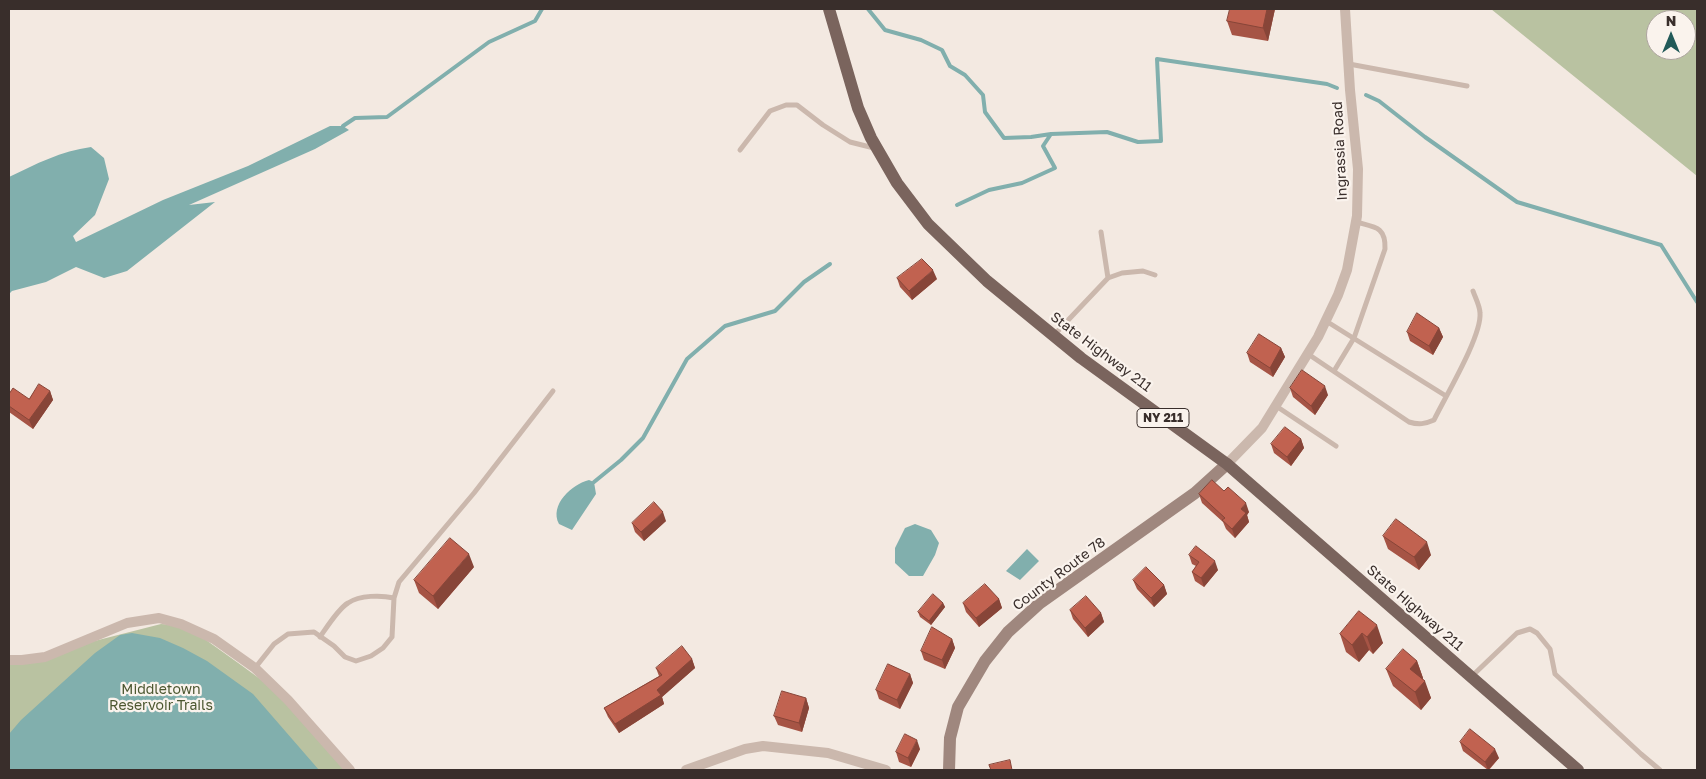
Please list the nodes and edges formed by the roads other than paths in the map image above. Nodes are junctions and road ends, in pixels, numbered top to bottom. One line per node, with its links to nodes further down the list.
1 (829, 9): 5 (main road, State Highway 211 / NY 211)
2 (1346, 9): 3 (street, Ingrassia Road)
3 (1349, 64): 4 (lane); 7 (street, Ingrassia Road)
4 (1467, 86)
5 (877, 149): 6 (lane); 13 (main road, State Highway 211 / NY 211)
6 (740, 150)
7 (1356, 222): 12 (street, Ingrassia Road); 14 (lane)
8 (1101, 232): 10 (lane)
9 (1155, 275): 10 (lane)
10 (1108, 278): 13 (lane)
11 (1473, 290): 18 (lane)
12 (1326, 321): 14 (lane); 15 (street, Ingrassia Road)
13 (1054, 336): 21 (main road, State Highway 211 / NY 211)
14 (1354, 338): 16 (lane); 18 (lane)
15 (1308, 354): 16 (lane); 19 (street, Ingrassia Road)
16 (1334, 371): 18 (lane)
17 (552, 392): 22 (lane)
18 (1446, 396)
19 (1275, 406): 20 (lane); 21 (street, Ingrassia Road)
20 (1336, 446)
21 (1227, 464): 26 (main road, State Highway 211 / NY 211); 30 (street, County Route 78)
22 (394, 598): 23 (lane); 23 (lane)
23 (320, 636): 25 (lane)
24 (9, 660): 25 (street)
25 (255, 668): 27 (street)
26 (1471, 677): 31 (main road, State Highway 211 / NY 211); 32 (lane)
27 (350, 770)
28 (686, 770): 29 (street)
29 (886, 770)
30 (949, 770)
31 (1578, 770)
32 (1660, 770)

